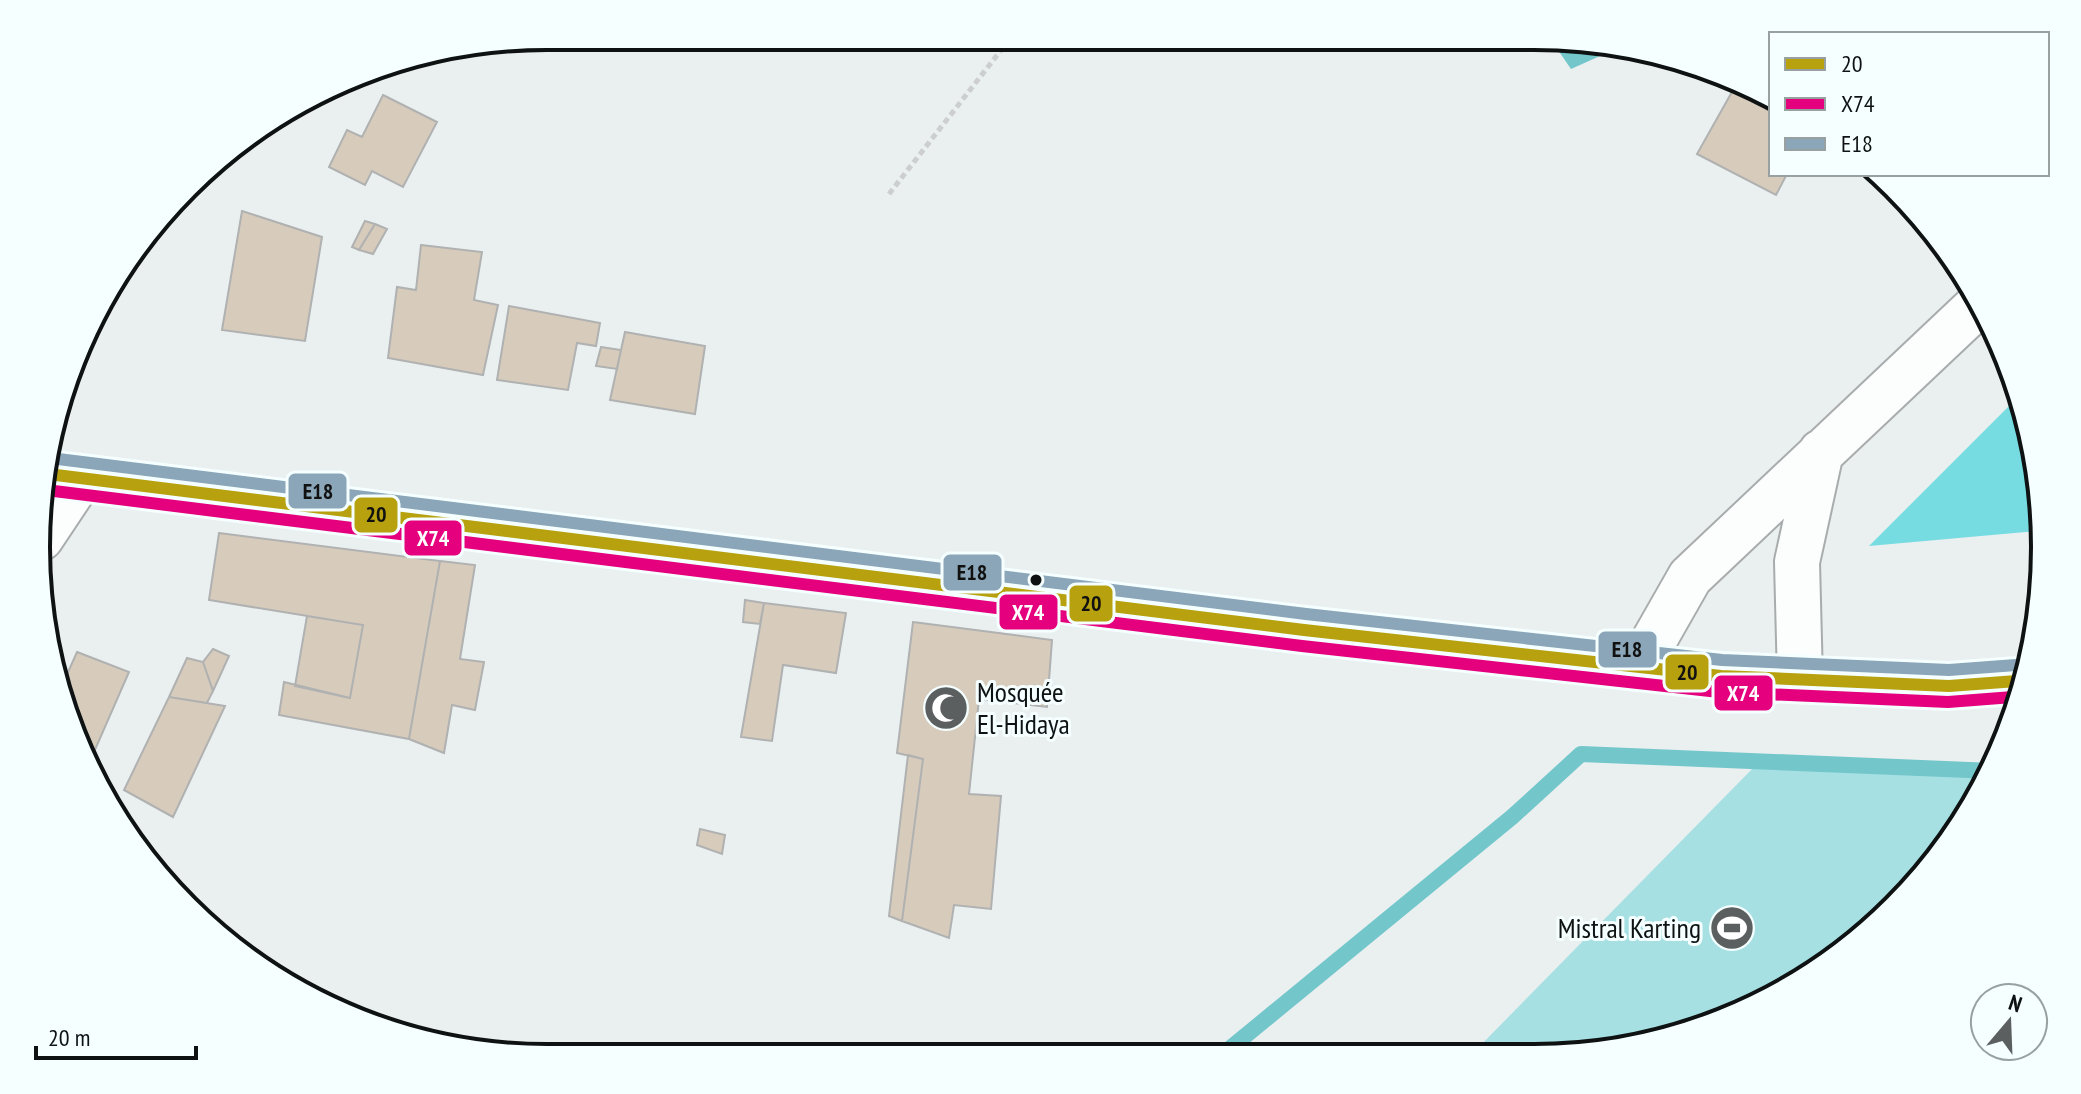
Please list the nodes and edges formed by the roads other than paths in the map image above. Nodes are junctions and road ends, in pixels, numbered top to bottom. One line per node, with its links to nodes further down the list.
1 (1971, 312): 2 (main road)
2 (1821, 452): 5 (main road); 6 (main road)
3 (64, 476): 4 (main road); 5 (main road)
4 (51, 510)
5 (1650, 669): 6 (main road)
6 (1800, 680): 7 (main road)
7 (2012, 681)

